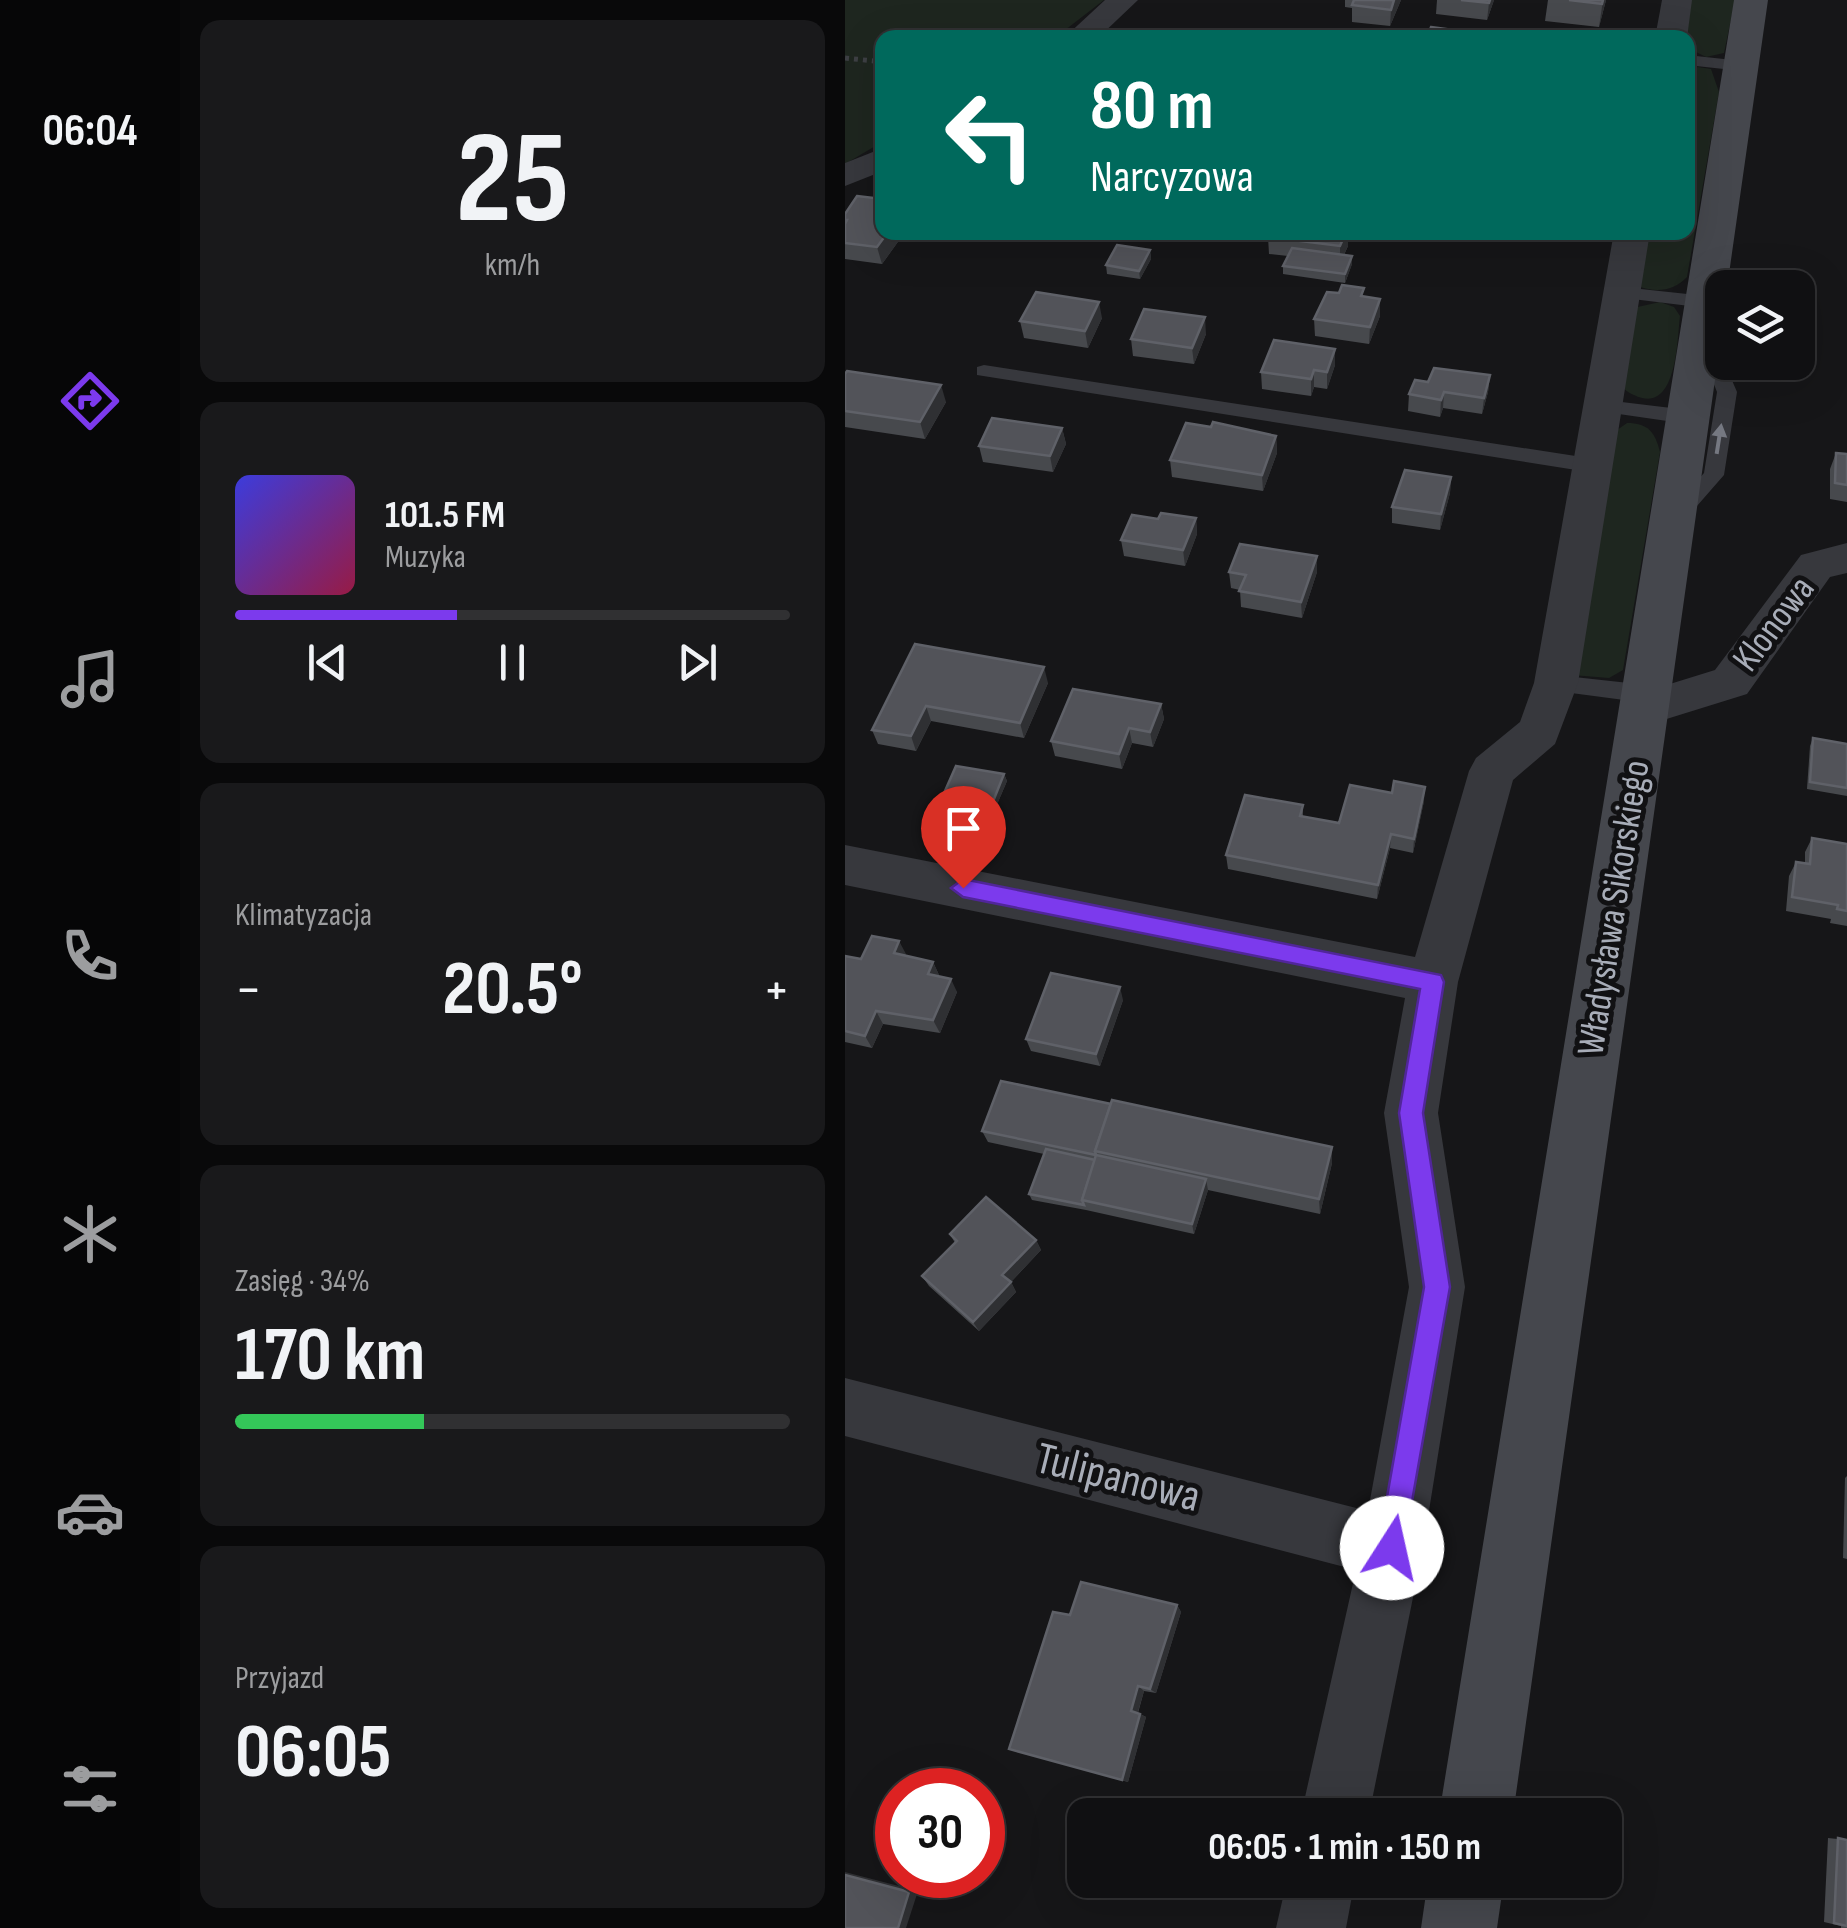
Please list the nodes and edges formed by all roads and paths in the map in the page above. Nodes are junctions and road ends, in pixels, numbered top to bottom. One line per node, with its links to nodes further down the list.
1 (1123, 0): 4 (street)
2 (1677, 0): 5 (street)
3 (1751, 0): 9 (main road, Władysława Sikorskiego)
4 (1088, 30)
5 (1672, 30)
6 (845, 58): 7 (path)
7 (875, 61)
8 (1695, 61): 9 (lane)
9 (1742, 66): 14 (main road, Władysława Sikorskiego)
10 (875, 162): 11 (street)
11 (845, 176)
12 (1632, 240): 13 (street)
13 (1622, 293): 14 (lane); 16 (street)
14 (1704, 316): 17 (main road, Władysława Sikorskiego); 19 (lane, one-way to 14)
15 (984, 371): 18 (lane)
16 (1605, 406): 17 (lane); 18 (street)
17 (1687, 417): 19 (main road, Władysława Sikorskiego)
18 (1595, 466): 21 (street)
19 (1673, 520): 22 (main road, Władysława Sikorskiego)
20 (1847, 558): 22 (street, Klonowa)
21 (1556, 682): 22 (lane); 24 (street)
22 (1646, 702): 28 (main road, Władysława Sikorskiego)
23 (845, 865): 24 (street)
24 (1433, 982): 26 (street)
25 (845, 1407): 26 (street, Tulipanowa)
26 (1392, 1548): 27 (street)
27 (1339, 1798)
28 (1479, 1798)
29 (1317, 1898): 31 (street)
30 (1463, 1898): 32 (main road)
31 (1311, 1928)
32 (1459, 1928)

